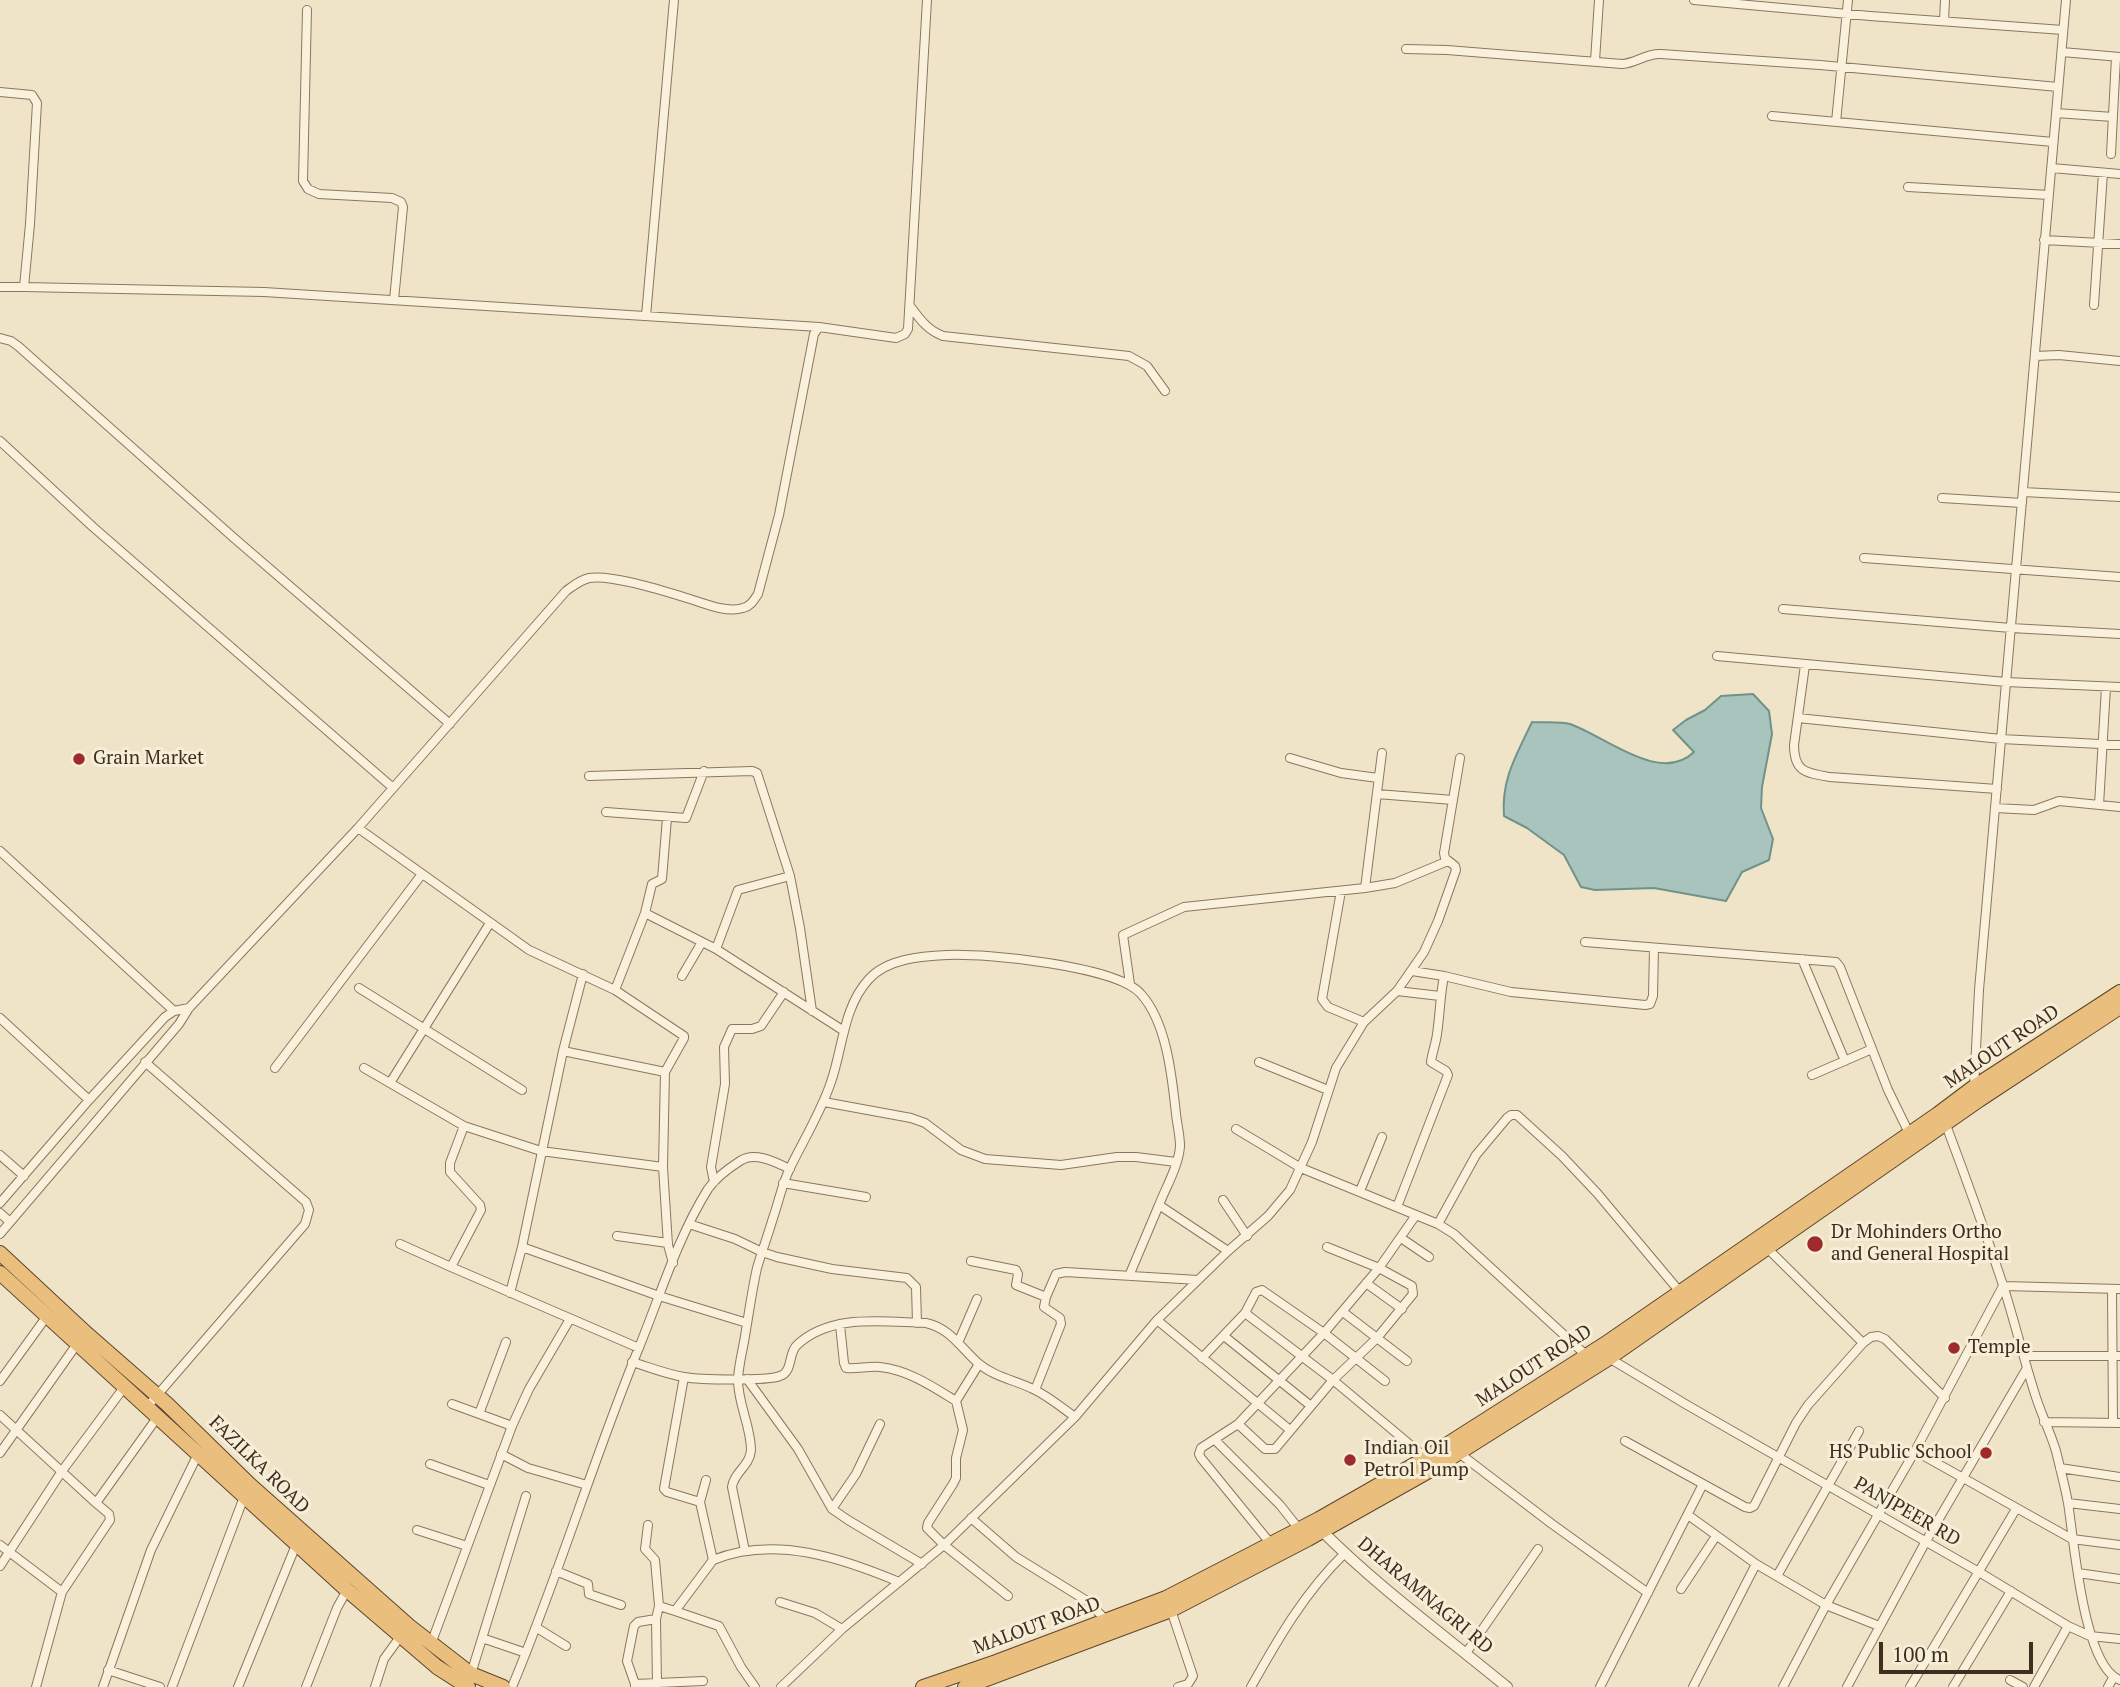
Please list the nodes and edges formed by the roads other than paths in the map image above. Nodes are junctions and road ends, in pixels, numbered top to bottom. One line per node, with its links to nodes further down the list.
1 (674, 0): 40 (street)
2 (927, 0): 39 (street)
3 (1599, 0): 16 (street)
4 (1694, 0): 8 (street)
5 (1849, 0): 10 (street)
6 (1945, 0): 11 (street)
7 (2066, 0): 12 (street)
8 (1748, 2): 10 (street)
9 (307, 10): 37 (street)
10 (1847, 14): 11 (street); 17 (street)
11 (1944, 21): 12 (street)
12 (2063, 30): 14 (street)
13 (1406, 49): 16 (street)
14 (2062, 52): 15 (street); 18 (street)
15 (2118, 57): 20 (street)
16 (1595, 61): 17 (street)
17 (1842, 67): 18 (street); 24 (street)
18 (2058, 88): 21 (street)
19 (0, 92): 36 (street)
20 (2117, 97): 23 (street)
21 (2056, 113): 23 (street); 25 (street)
22 (1772, 116): 24 (street)
23 (2113, 117): 26 (street)
24 (1836, 122): 25 (street)
25 (2053, 142): 27 (street)
26 (2111, 154)
27 (2052, 168): 28 (street); 31 (street)
28 (2103, 173): 29 (street); 33 (street)
29 (2120, 174)
30 (1908, 187): 31 (street)
31 (2049, 195): 32 (street)
32 (2045, 240): 33 (street); 43 (street)
33 (2097, 243): 34 (street); 38 (street)
34 (2120, 244)
35 (0, 287): 36 (street)
36 (24, 287): 37 (street)
37 (394, 300): 40 (street)
38 (2094, 305)
39 (909, 306): 41 (street); 45 (street)
40 (646, 316): 41 (street)
41 (819, 327): 63 (street)
42 (0, 338): 63 (street)
43 (2035, 356): 44 (street); 47 (street)
44 (2120, 361)
45 (1165, 391)
46 (0, 441): 73 (street)
47 (2023, 492): 49 (street); 50 (street)
48 (1942, 498): 50 (street)
49 (2120, 498)
50 (2022, 503): 52 (street)
51 (1864, 558): 52 (street)
52 (2016, 570): 53 (street); 55 (street)
53 (2120, 576)
54 (1783, 609): 55 (street)
55 (2011, 628): 56 (street); 59 (street)
56 (2120, 634)
57 (1717, 656): 58 (street)
58 (1805, 665): 59 (street); 62 (street)
59 (2006, 682): 60 (street); 64 (street)
60 (2106, 687): 61 (street); 65 (street)
61 (2120, 687)
62 (1798, 718): 64 (street); 74 (street)
63 (450, 724): 73 (street)
64 (2001, 738): 65 (street); 74 (street)
65 (2102, 744): 66 (street); 77 (street)
66 (2120, 745)
67 (1382, 753): 72 (street)
68 (1290, 758): 72 (street)
69 (1460, 758): 76 (street)
70 (704, 771): 71 (street); 81 (street); 86 (street)
71 (589, 776)
72 (1378, 778): 75 (street)
73 (392, 787): 82 (street)
74 (1997, 789): 79 (street)
75 (1377, 794): 76 (street); 87 (street)
76 (1453, 800): 84 (street)
77 (2099, 805): 78 (street); 79 (street)
78 (2120, 807)
79 (1995, 808): 127 (street)
80 (606, 812): 81 (street)
81 (667, 818): 89 (street)
82 (358, 828): 85 (street); 108 (street)
83 (0, 851): 109 (street)
84 (1448, 861): 87 (street); 96 (street)
85 (422, 874): 90 (street); 120 (street)
86 (790, 876): 94 (street); 110 (street)
87 (1365, 888): 88 (street)
88 (1341, 891): 100 (street); 112 (street)
89 (645, 913): 91 (street); 102 (street)
90 (490, 923): 97 (street); 113 (street)
91 (702, 942): 94 (street); 98 (street)
92 (1585, 942): 93 (street)
93 (1654, 948): 95 (street); 99 (street)
94 (716, 949): 104 (street)
95 (1802, 959): 115 (street); 117 (street)
96 (1412, 971): 99 (street); 103 (street)
97 (583, 974): 102 (street); 116 (street)
98 (682, 976)
99 (1444, 976): 106 (street)
100 (1130, 984): 114 (street); 137 (street)
101 (359, 988): 113 (street)
102 (615, 990): 122 (street)
103 (1397, 991): 106 (street); 112 (street)
104 (784, 992): 110 (street); 142 (street)
105 (2120, 992): 127 (highway, MALOUT ROAD)
106 (1440, 996): 149 (street)
107 (2120, 1007): 127 (highway, MALOUT ROAD)
108 (189, 1008): 109 (street); 118 (street)
109 (174, 1011): 128 (street)
110 (812, 1011): 114 (street)
111 (0, 1018): 128 (street)
112 (1364, 1022): 126 (street)
113 (424, 1029): 124 (street); 125 (street)
114 (844, 1031): 129 (street)
115 (1872, 1049): 117 (street); 133 (street)
116 (563, 1051): 122 (street); 135 (street)
117 (1844, 1060): 123 (street)
118 (145, 1062): 152 (street); 223 (street)
119 (1259, 1062): 126 (street)
120 (275, 1068)
121 (364, 1068): 124 (street)
122 (665, 1072): 138 (street)
123 (1812, 1075)
124 (390, 1083): 131 (street)
125 (522, 1090)
126 (1328, 1090): 139 (street)
127 (1977, 1094): 130 (highway, MALOUT ROAD); 133 (highway, MALOUT ROAD)
128 (89, 1100): 141 (street)
129 (824, 1102): 137 (street); 140 (street)
130 (1946, 1125): 163 (highway, MALOUT ROAD); 176 (street)
131 (464, 1126): 135 (street); 170 (street)
132 (1236, 1129): 139 (street)
133 (1909, 1133): 178 (highway, MALOUT ROAD)
134 (1382, 1137): 144 (street)
135 (541, 1151): 138 (street); 161 (street)
136 (0, 1155): 141 (street)
137 (1176, 1162): 148 (street)
138 (663, 1167): 159 (street)
139 (1301, 1168): 144 (street); 157 (street)
140 (790, 1169): 142 (street); 143 (street)
141 (24, 1176): 147 (street)
142 (714, 1182): 153 (street)
143 (783, 1183): 145 (street); 165 (street)
144 (1360, 1191): 149 (street)
145 (866, 1197)
146 (1223, 1200): 157 (street)
147 (0, 1203)
148 (1158, 1205): 164 (street); 173 (street)
149 (1397, 1207): 151 (street)
150 (0, 1213): 152 (street)
151 (1416, 1214): 154 (street); 158 (street)
152 (10, 1222): 155 (street)
153 (689, 1224): 165 (street); 169 (street)
154 (1438, 1224): 178 (street); 201 (street)
155 (0, 1234)
156 (617, 1236): 159 (street)
157 (1247, 1236): 164 (street)
158 (1401, 1238): 167 (street); 171 (street)
159 (668, 1243): 169 (street)
160 (401, 1244): 170 (street)
161 (522, 1247): 179 (street); 180 (street)
162 (1326, 1247): 171 (street)
163 (1767, 1248): 197 (street); 206 (highway, MALOUT ROAD)
164 (1228, 1251): 174 (street)
165 (762, 1252): 189 (street); 190 (street)
166 (0, 1253): 223 (highway, FAZILKA ROAD)
167 (1429, 1257)
168 (971, 1261): 181 (street)
169 (673, 1263): 180 (street)
170 (451, 1267): 179 (street)
171 (1379, 1268): 175 (street); 183 (street)
172 (0, 1273): 186 (highway, FAZILKA ROAD)
173 (1129, 1276): 174 (street); 181 (street)
174 (1198, 1280): 188 (street)
175 (1366, 1283): 183 (street); 184 (street)
176 (2003, 1286): 177 (street); 202 (street); 219 (street)
177 (2116, 1289): 203 (street)
178 (1680, 1292): 201 (highway, MALOUT ROAD)
179 (510, 1293): 187 (street)
180 (659, 1296): 189 (street); 199 (street)
181 (1046, 1297): 218 (street)
182 (977, 1298): 196 (street)
183 (1402, 1309): 194 (street)
184 (1343, 1312): 192 (street); 194 (street)
185 (1245, 1313): 192 (street); 193 (street); 200 (street)
186 (47, 1316): 198 (highway, FAZILKA ROAD); 214 (street)
187 (570, 1319): 199 (street); 232 (street)
188 (1157, 1320): 204 (street); 227 (street)
189 (747, 1323): 212 (street)
190 (917, 1323): 191 (street); 196 (street)
191 (841, 1325): 212 (street); 220 (street)
192 (1324, 1333): 200 (street); 205 (street)
193 (1224, 1336): 204 (street); 215 (street)
194 (1377, 1338): 205 (street); 207 (street)
195 (506, 1342): 225 (street)
196 (958, 1343): 209 (street)
197 (1863, 1343): 219 (street); 243 (street)
198 (77, 1344): 217 (highway, FAZILKA ROAD); 233 (street)
199 (639, 1348): 208 (street)
200 (1301, 1356): 213 (street); 215 (street)
201 (1587, 1356): 244 (highway, MALOUT ROAD)
202 (2025, 1356): 203 (street); 210 (street)
203 (2116, 1356): 229 (street)
204 (1202, 1358): 222 (street)
205 (1355, 1358): 213 (street); 216 (street)
206 (1609, 1358): 240 (highway, MALOUT ROAD); 243 (street, PANJPEER RD)
207 (1407, 1361)
208 (632, 1362): 211 (street); 253 (street)
209 (979, 1364): 218 (street); 220 (street)
210 (2027, 1368): 228 (street); 249 (street)
211 (684, 1377): 212 (street); 257 (street)
212 (742, 1379): 260 (street); 280 (street)
213 (1333, 1380): 224 (street); 244 (street)
214 (0, 1381)
215 (1278, 1381): 222 (street); 224 (street)
216 (1385, 1381)
217 (125, 1386): 223 (highway, FAZILKA ROAD); 247 (street)
218 (1035, 1390): 227 (street)
219 (1945, 1398): 238 (street)
220 (956, 1401): 276 (street)
221 (452, 1404): 225 (street)
222 (1258, 1404): 231 (street); 234 (street)
223 (157, 1406): 241 (highway, FAZILKA ROAD); 258 (street); 315 (highway, FAZILKA ROAD)
224 (1311, 1406): 234 (street)
225 (479, 1414): 232 (street)
226 (0, 1415): 233 (street)
227 (1074, 1417): 265 (street)
228 (2044, 1422): 229 (street); 246 (street)
229 (2116, 1422)
230 (880, 1424): 260 (street)
231 (1238, 1424): 234 (street); 236 (street)
232 (512, 1426): 242 (street)
233 (16, 1429): 239 (street); 247 (street)
234 (1290, 1430)
235 (1858, 1431): 254 (street)
236 (1215, 1440): 267 (street); 273 (street)
237 (1625, 1441): 251 (street)
238 (1915, 1451): 249 (street); 263 (street)
239 (0, 1453)
240 (1459, 1453): 244 (highway, MALOUT ROAD); 297 (street)
241 (198, 1454): 256 (highway, FAZILKA ROAD); 320 (street)
242 (501, 1454): 252 (street); 253 (street)
243 (1779, 1457): 251 (street); 254 (street, PANJPEER RD)
244 (1431, 1463): 267 (highway, MALOUT ROAD); 269 (highway, MALOUT ROAD)
245 (430, 1464): 252 (street)
246 (2060, 1468): 248 (street); 259 (street)
247 (62, 1471): 258 (street); 281 (street)
248 (2120, 1477)
249 (1964, 1479): 261 (street); 272 (street)
250 (706, 1480): 257 (street)
251 (1703, 1484): 264 (street)
252 (489, 1485): 278 (street)
253 (587, 1485): 287 (street)
254 (1829, 1485): 263 (street, PANJPEER RD); 290 (street)
255 (526, 1496): 313 (street)
256 (244, 1497): 275 (highway, FAZILKA ROAD); 331 (street)
257 (700, 1502): 283 (street)
258 (96, 1503): 296 (street)
259 (2068, 1503): 262 (street); 271 (street)
260 (832, 1509): 284 (street)
261 (2016, 1509): 271 (street); 288 (street)
262 (2120, 1509)
263 (1880, 1514): 272 (street, PANJPEER RD); 301 (street)
264 (1688, 1515): 270 (street); 297 (street)
265 (971, 1518): 276 (street); 306 (street)
266 (648, 1525): 302 (street)
267 (1299, 1529): 273 (highway, MALOUT ROAD)
268 (417, 1530): 278 (street)
269 (1322, 1531): 282 (street, DHARAMNAGRI RD); 303 (highway, MALOUT ROAD)
270 (1716, 1536): 285 (street); 293 (street)
271 (2072, 1539): 277 (street); 289 (street)
272 (1926, 1541): 288 (street, PANJPEER RD); 307 (street)
273 (1270, 1544): 306 (highway, MALOUT ROAD)
274 (0, 1545): 281 (street)
275 (296, 1545): 294 (highway, FAZILKA ROAD); 332 (street)
276 (944, 1545): 284 (street); 298 (street)
277 (2120, 1545)
278 (467, 1546): 315 (street)
279 (1538, 1549): 318 (street)
280 (745, 1551): 283 (street); 292 (street)
281 (9, 1552): 286 (street); 296 (street)
282 (1345, 1553): 318 (street, DHARAMNAGRI RD); 342 (street)
283 (713, 1560): 304 (street)
284 (922, 1563): 292 (street)
285 (1756, 1564): 290 (street); 345 (street)
286 (0, 1566)
287 (556, 1571): 300 (street); 309 (street)
288 (1979, 1572): 295 (street, PANJPEER RD); 348 (street)
289 (2078, 1573): 291 (street); 311 (street)
290 (1777, 1576): 301 (street)
291 (2120, 1579)
292 (899, 1582): 310 (street)
293 (1681, 1589)
294 (347, 1590): 312 (highway, FAZILKA ROAD); 333 (street)
295 (2011, 1591): 308 (street, PANJPEER RD); 349 (street)
296 (62, 1592): 328 (street)
297 (1648, 1592): 344 (street)
298 (1008, 1596)
299 (780, 1602): 310 (street)
300 (621, 1605)
301 (1826, 1605): 307 (street); 346 (street)
302 (659, 1606): 304 (street); 305 (street)
303 (1171, 1610): 319 (highway, MALOUT ROAD); 341 (street)
304 (675, 1611): 337 (street)
305 (656, 1619): 326 (street); 327 (street)
306 (1107, 1621): 319 (highway, MALOUT ROAD)
307 (1879, 1626): 347 (street)
308 (2068, 1626): 311 (street, PANJPEER RD); 351 (street)
309 (537, 1629): 316 (street); 317 (street)
310 (842, 1629): 338 (street)
311 (2090, 1636): 314 (street, PANJPEER RD); 321 (street)
312 (400, 1637): 325 (highway, FAZILKA ROAD); 334 (street)
313 (482, 1638): 317 (street); 322 (street)
314 (2120, 1639)
315 (431, 1644): 322 (highway, FAZILKA ROAD)
316 (566, 1646)
317 (526, 1653): 336 (street)
318 (1466, 1653): 343 (street, DHARAMNAGRI RD)
319 (998, 1668): 339 (highway, MALOUT ROAD); 340 (highway, MALOUT ROAD)
320 (108, 1670): 329 (street); 330 (street)
321 (2116, 1679): 352 (street)
322 (470, 1680): 325 (highway, FAZILKA ROAD); 335 (highway, FAZILKA ROAD)
323 (2010, 1680): 350 (street)
324 (703, 1681): 326 (street)
325 (451, 1683)
326 (657, 1684): 327 (street)
327 (635, 1686)
328 (36, 1687)
329 (103, 1687)
330 (160, 1687)
331 (172, 1687)
332 (238, 1687)
333 (306, 1687)
334 (375, 1687)
335 (503, 1687)
336 (512, 1687)
337 (755, 1687)
338 (781, 1687)
339 (923, 1687)
340 (965, 1687)
341 (1178, 1687)
342 (1251, 1687)
343 (1507, 1687)
344 (1600, 1687)
345 (1693, 1687)
346 (1783, 1687)
347 (1847, 1687)
348 (1910, 1687)
349 (1953, 1687)
350 (2024, 1687)
351 (2034, 1687)
352 (2108, 1687)

